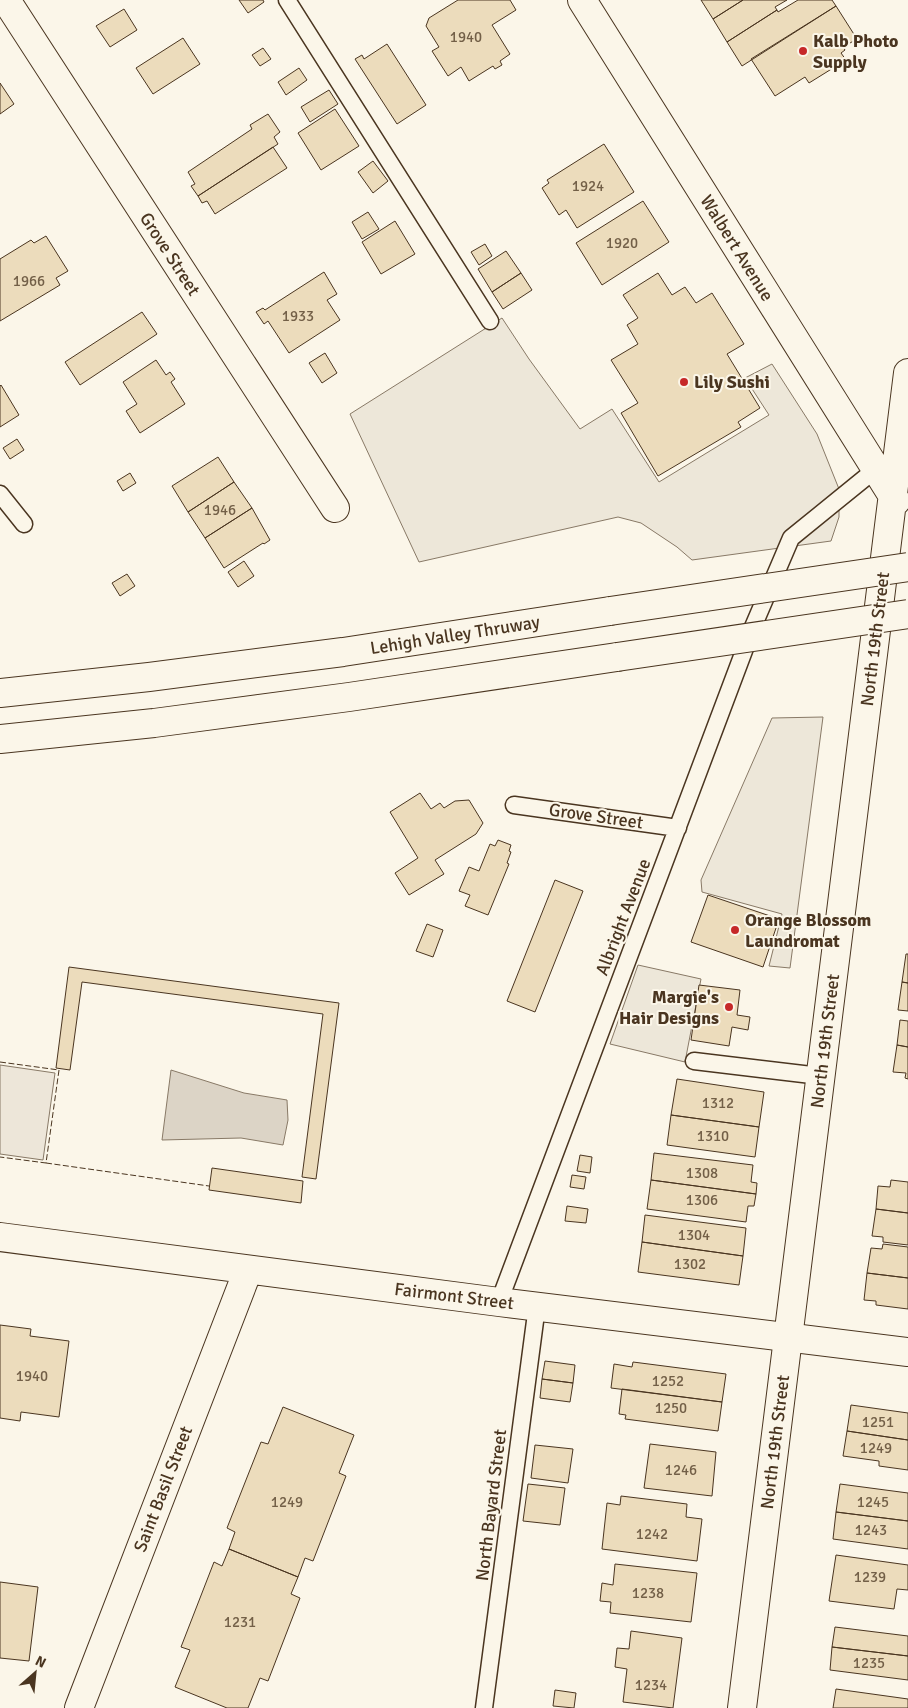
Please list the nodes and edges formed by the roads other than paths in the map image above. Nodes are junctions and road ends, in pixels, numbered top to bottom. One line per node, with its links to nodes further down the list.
1 (6, 0): 9 (main road, Grove Street)
2 (288, 0): 4 (lane)
3 (582, 0): 6 (main road, Walbert Avenue)
4 (490, 322)
5 (908, 373): 8 (main road, North 19th Street)
6 (876, 469): 8 (main road, Walbert Avenue); 17 (lane, Albright Avenue)
7 (0, 494): 11 (lane)
8 (893, 496): 10 (main road, Walbert Avenue); 19 (main road, North 19th Street)
9 (335, 508)
10 (908, 520)
11 (24, 524)
12 (908, 567): 14 (main road, Lehigh Valley Thruway, bridge)
13 (908, 614): 15 (main road, bridge)
14 (0, 693)
15 (0, 739)
16 (514, 805): 17 (lane, Grove Street)
17 (678, 828): 22 (lane, Albright Avenue)
18 (694, 1061): 19 (lane)
19 (820, 1076): 24 (main road, North 19th Street)
20 (0, 1237): 21 (main road, Fairmont Street)
21 (248, 1270): 22 (main road, Fairmont Street); 26 (main road, Saint Basil Street)
22 (499, 1302): 23 (main road, Fairmont Street)
23 (537, 1306): 24 (main road, Fairmont Street); 27 (lane, North Bayard Street)
24 (788, 1338): 25 (main road, Fairmont Street); 28 (main road, North 19th Street)
25 (908, 1352)
26 (79, 1708)
27 (484, 1708)
28 (742, 1708)

